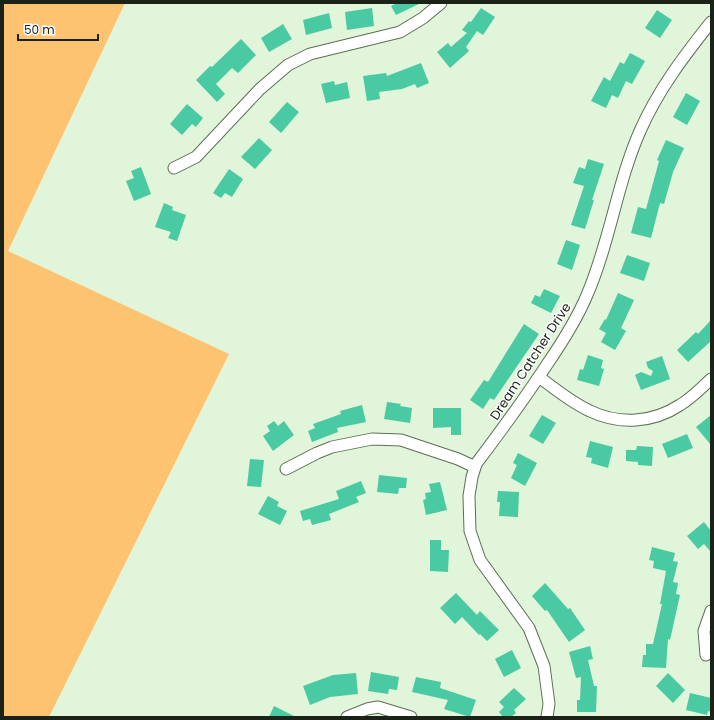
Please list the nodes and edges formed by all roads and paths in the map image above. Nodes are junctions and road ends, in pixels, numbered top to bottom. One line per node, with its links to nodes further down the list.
1 (441, 3): 3 (street)
2 (711, 22): 4 (street, Dream Catcher Drive)
3 (174, 168)
4 (539, 378): 5 (street); 6 (street, Dream Catcher Drive)
5 (711, 379)
6 (475, 467): 7 (street); 12 (street, Dream Catcher Drive)
7 (286, 469)
8 (711, 611): 9 (street)
9 (706, 654)
10 (347, 717): 11 (street)
11 (410, 717)
12 (547, 717)

